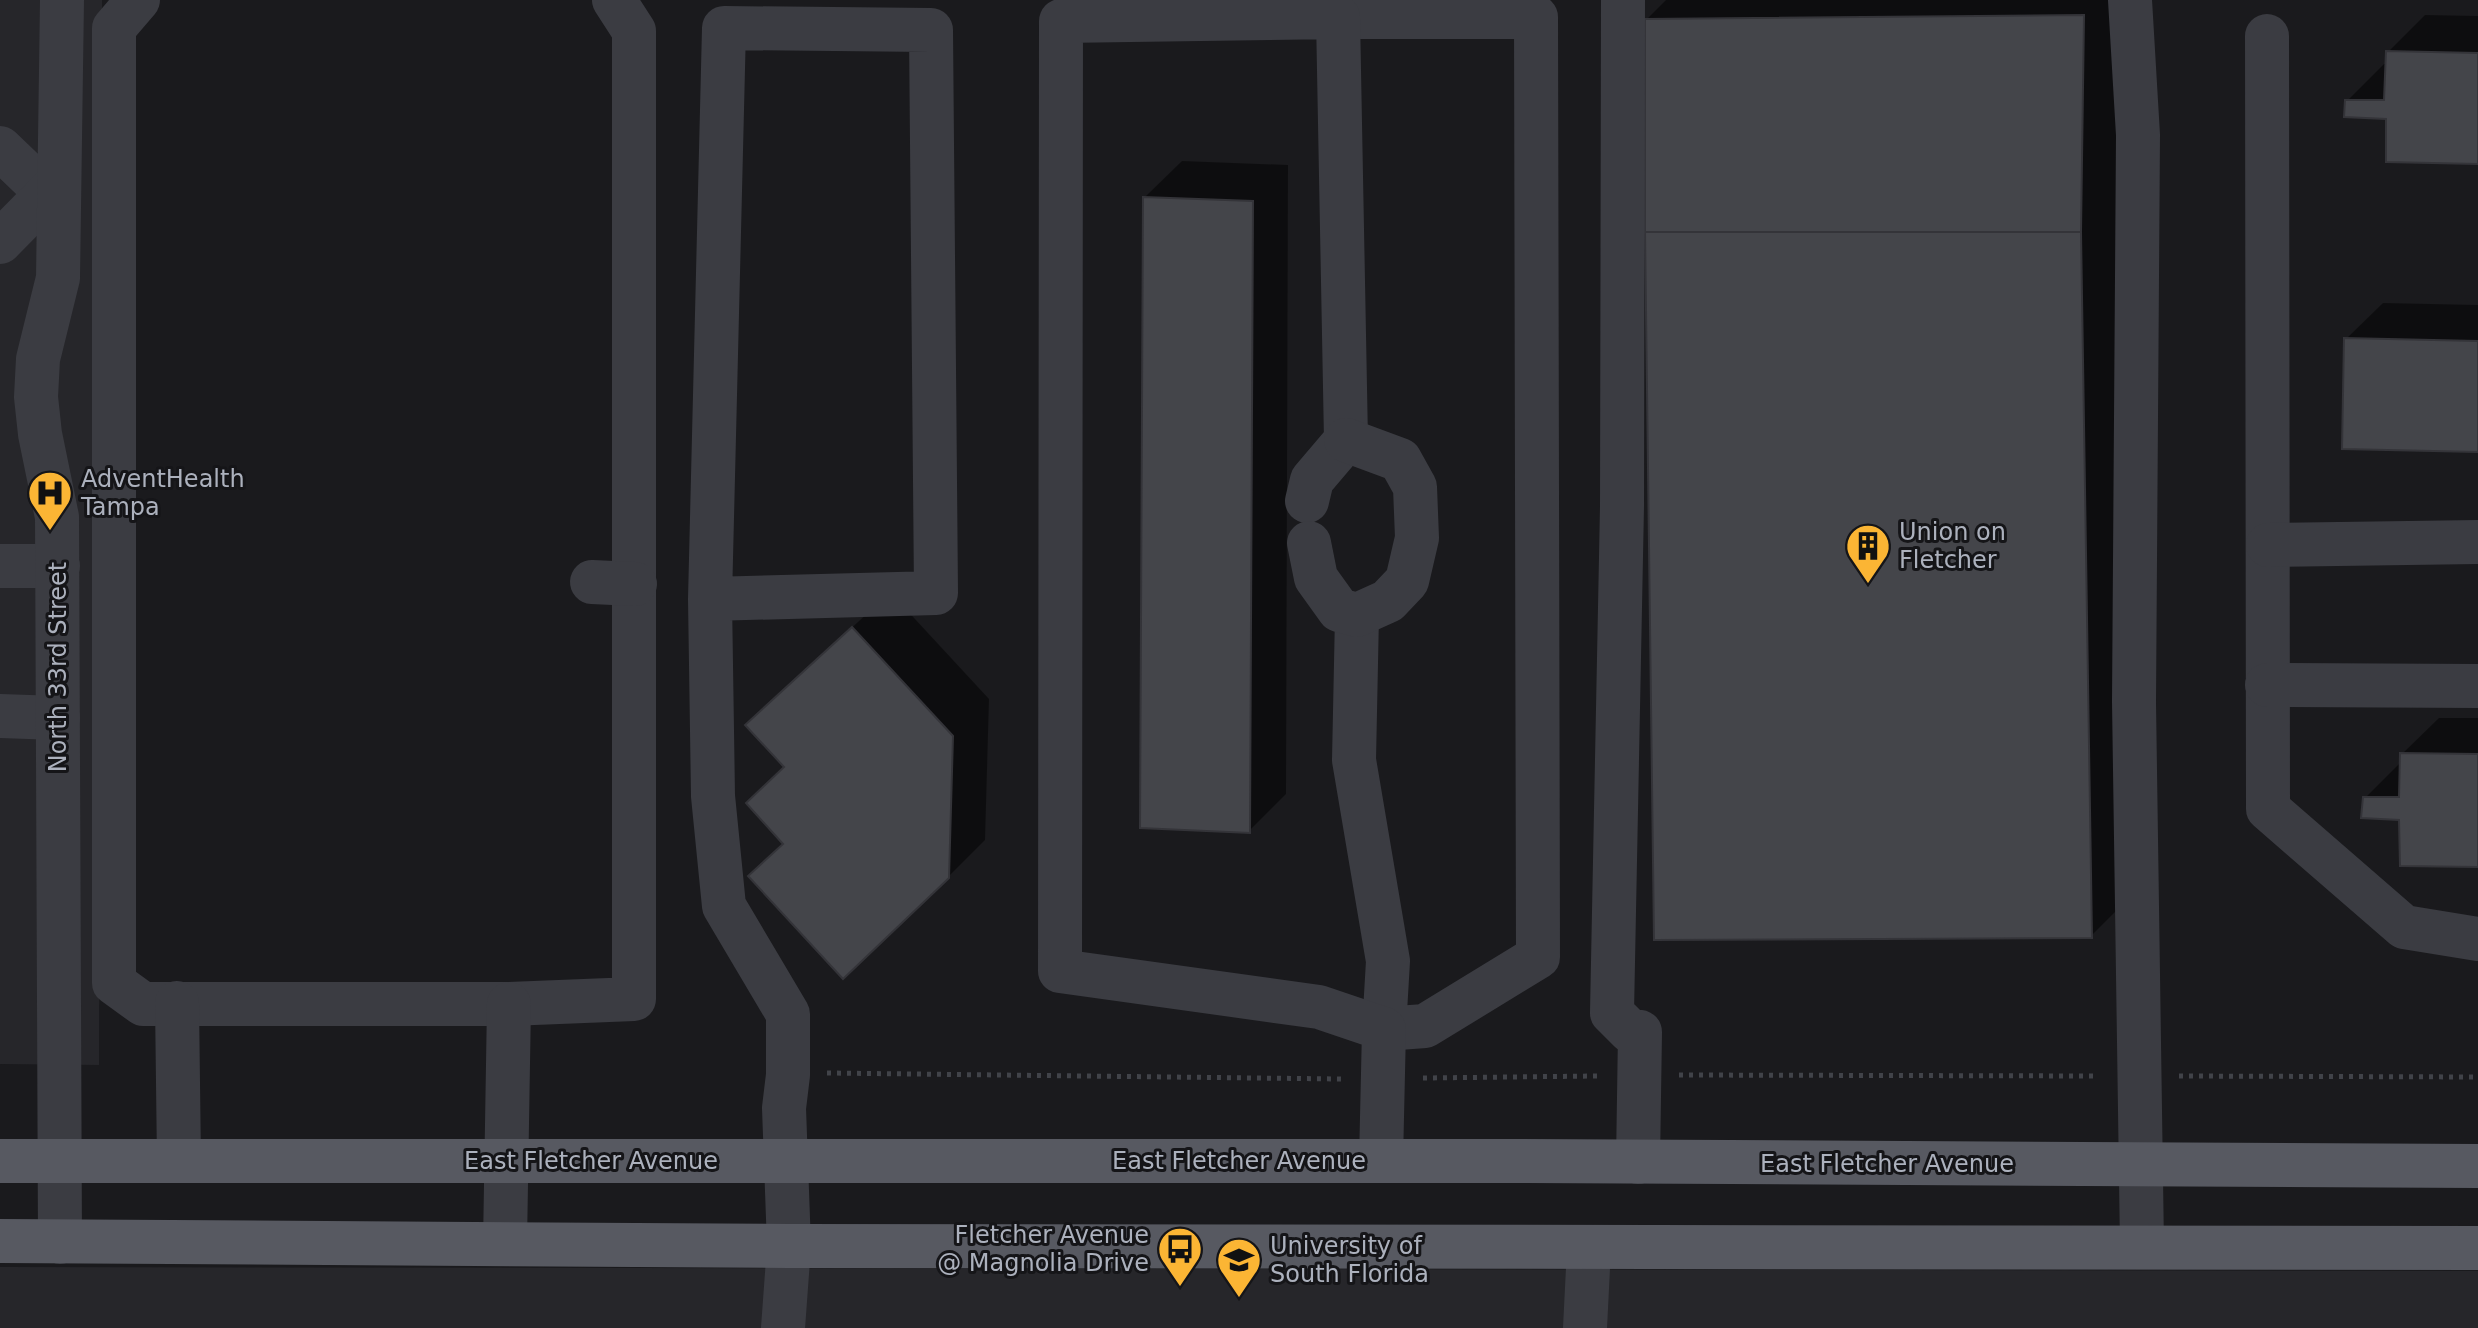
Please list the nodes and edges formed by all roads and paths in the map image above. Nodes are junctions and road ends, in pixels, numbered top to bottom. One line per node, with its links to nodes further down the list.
1 (138, 0): 25 (street)
2 (614, 0): 17 (street)
3 (1623, 0): 34 (street)
4 (2130, 0): 35 (street)
5 (55, 7): 9 (street, North 33rd Street)
6 (1338, 17): 11 (street); 27 (street); 27 (street)
7 (2267, 36): 13 (street)
8 (0, 148): 9 (street)
9 (53, 188): 10 (street); 15 (street, North 33rd Street)
10 (0, 242)
11 (1346, 440): 19 (street); 19 (street)
12 (2478, 542): 13 (street)
13 (2268, 545): 20 (street)
14 (0, 566): 15 (street)
15 (58, 566): 23 (street, North 33rd Street)
16 (592, 582): 17 (street)
17 (635, 584): 26 (street)
18 (710, 599): 18 (street); 32 (street)
19 (1357, 615): 27 (street)
20 (2267, 685): 21 (street); 24 (street)
21 (2478, 686)
22 (0, 716): 23 (street)
23 (58, 718): 29 (street, North 33rd Street)
24 (2478, 939)
25 (177, 1003): 26 (street); 30 (street)
26 (509, 1004): 31 (street)
27 (1384, 1029): 33 (street)
28 (0, 1161): 29 (main road, East Fletcher Avenue)
29 (60, 1161): 30 (main road, East Fletcher Avenue); 38 (street, North 33rd Street)
30 (179, 1161): 31 (main road, East Fletcher Avenue)
31 (507, 1161): 32 (main road, East Fletcher Avenue); 39 (street)
32 (788, 1161): 33 (main road, East Fletcher Avenue); 40 (street)
33 (1381, 1161): 34 (main road, East Fletcher Avenue)
34 (1638, 1162): 35 (main road, East Fletcher Avenue)
35 (2142, 1165): 36 (main road, East Fletcher Avenue); 41 (street)
36 (2478, 1166)
37 (0, 1241): 38 (main road)
38 (60, 1242): 39 (main road)
39 (505, 1244): 40 (main road)
40 (789, 1246): 42 (main road); 44 (street)
41 (2142, 1246): 42 (main road); 43 (main road)
42 (1589, 1248): 45 (street)
43 (2478, 1248)
44 (783, 1328)
45 (1585, 1328)

